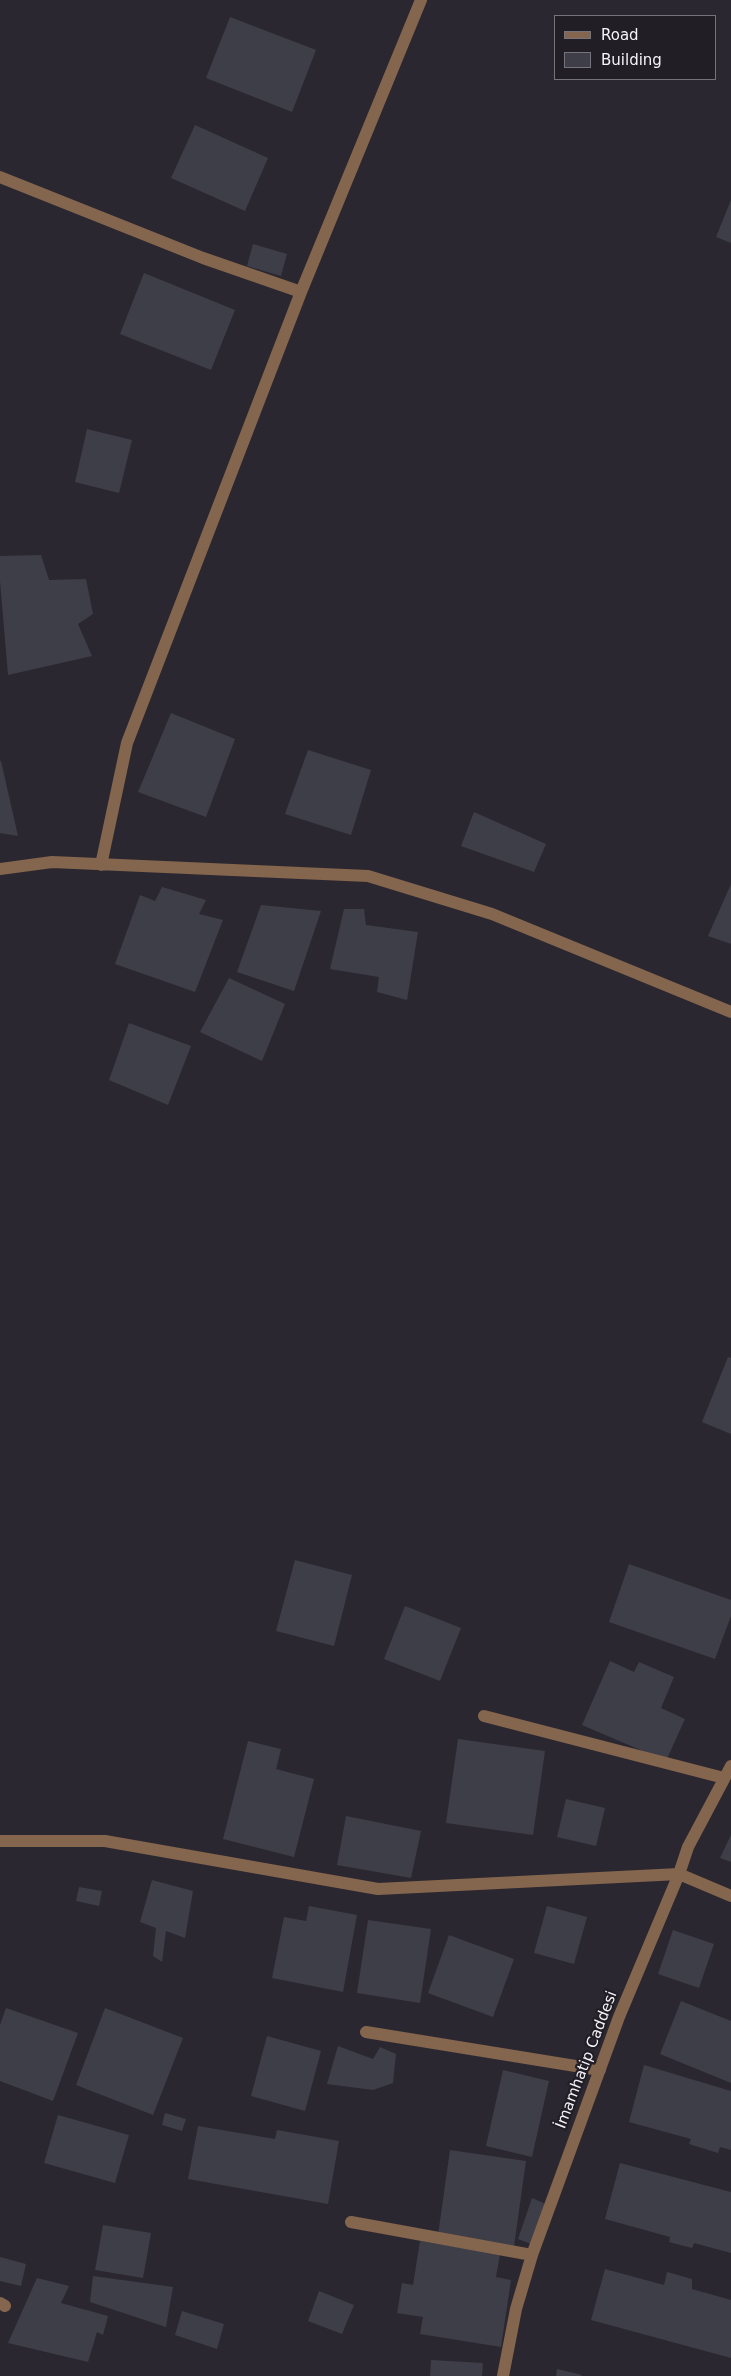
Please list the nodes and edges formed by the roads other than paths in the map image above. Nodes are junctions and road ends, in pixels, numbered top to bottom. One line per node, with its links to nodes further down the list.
1 (421, 0): 3 (street)
2 (0, 177): 3 (street)
3 (302, 292): 4 (street)
4 (101, 865): 5 (street); 6 (street)
5 (0, 869)
6 (731, 1012)
7 (484, 1716): 9 (street)
8 (731, 1766): 9 (street, İmamhatip Caddesi)
9 (724, 1778): 11 (street, İmamhatip Caddesi)
10 (0, 1841): 11 (street)
11 (680, 1874): 12 (street); 14 (street, İmamhatip Caddesi)
12 (731, 1896)
13 (366, 2032): 14 (street)
14 (600, 2070): 16 (street, İmamhatip Caddesi)
15 (351, 2222): 16 (street)
16 (532, 2255): 17 (street, İmamhatip Caddesi)
17 (503, 2376)

